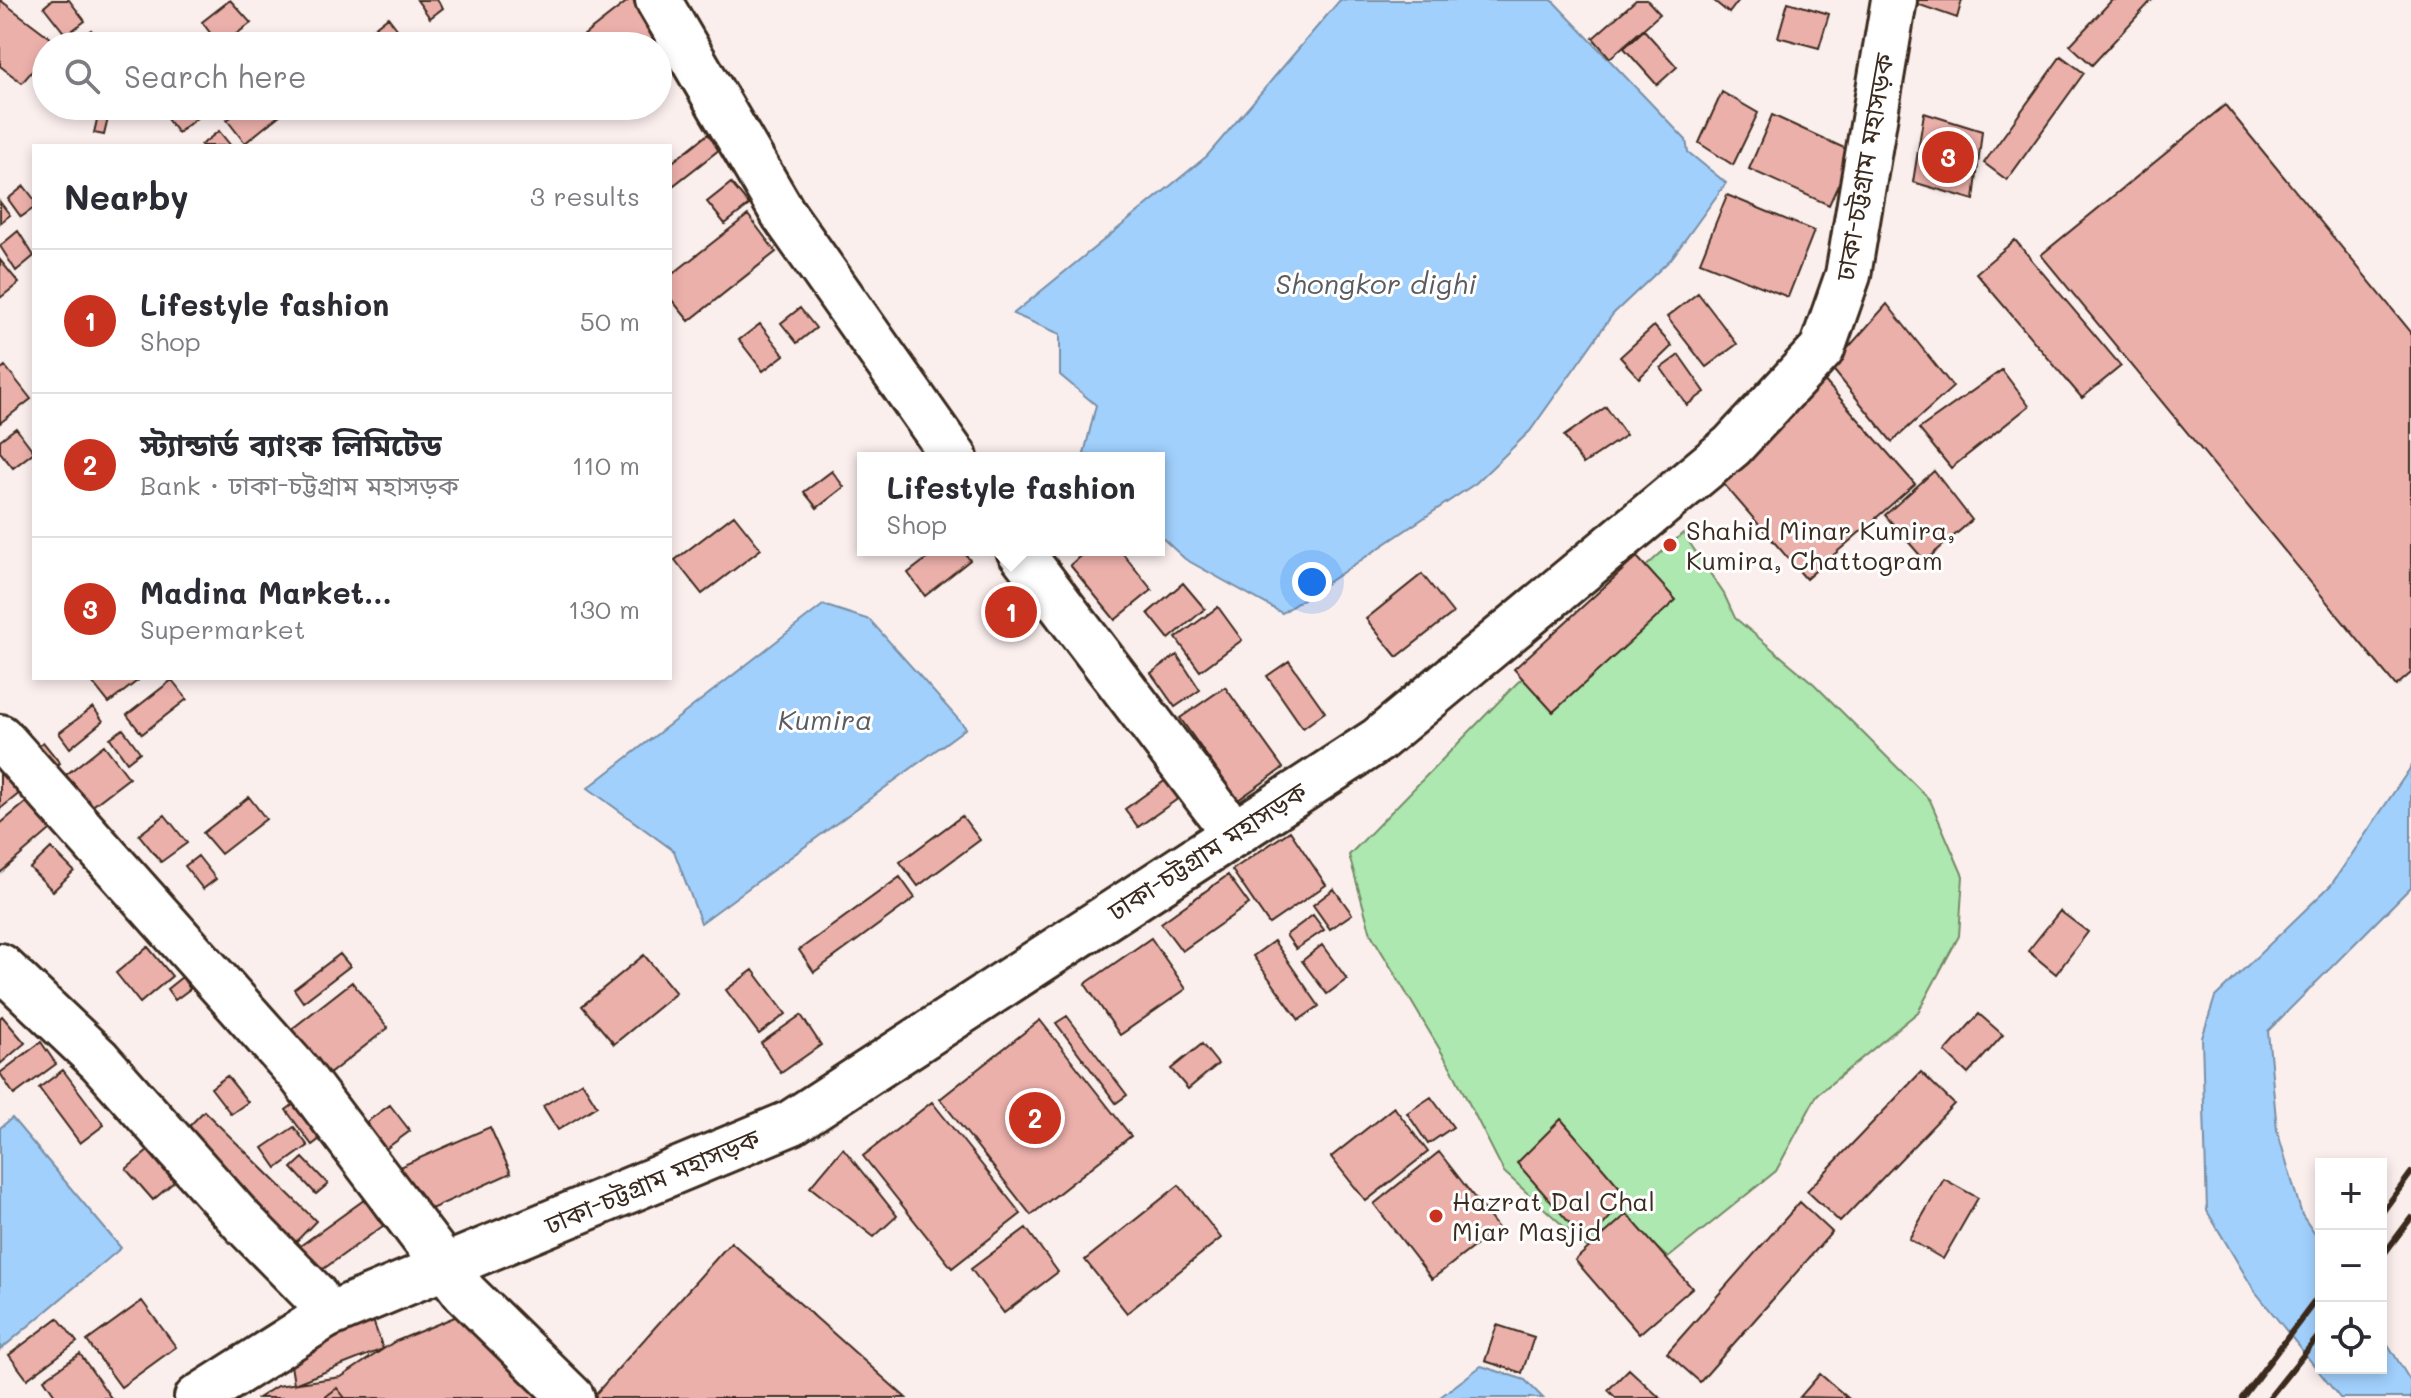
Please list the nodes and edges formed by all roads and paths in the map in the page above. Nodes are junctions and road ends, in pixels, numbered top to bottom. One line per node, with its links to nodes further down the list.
1 (658, 0): 3 (street)
2 (1894, 0): 6 (street, ঢাকা-চট্টগ্রাম মহাসড়ক)
3 (951, 452)
4 (1024, 556): 6 (street)
5 (0, 737): 8 (street)
6 (1234, 833): 8 (street, ঢাকা-চট্টগ্রাম মহাসড়ক)
7 (0, 966): 9 (street)
8 (444, 1268): 9 (street, ঢাকা-চট্টগ্রাম মহাসড়ক); 11 (street)
9 (326, 1316): 10 (street, ঢাকা-চট্টগ্রাম মহাসড়ক)
10 (197, 1398)
11 (572, 1398)

